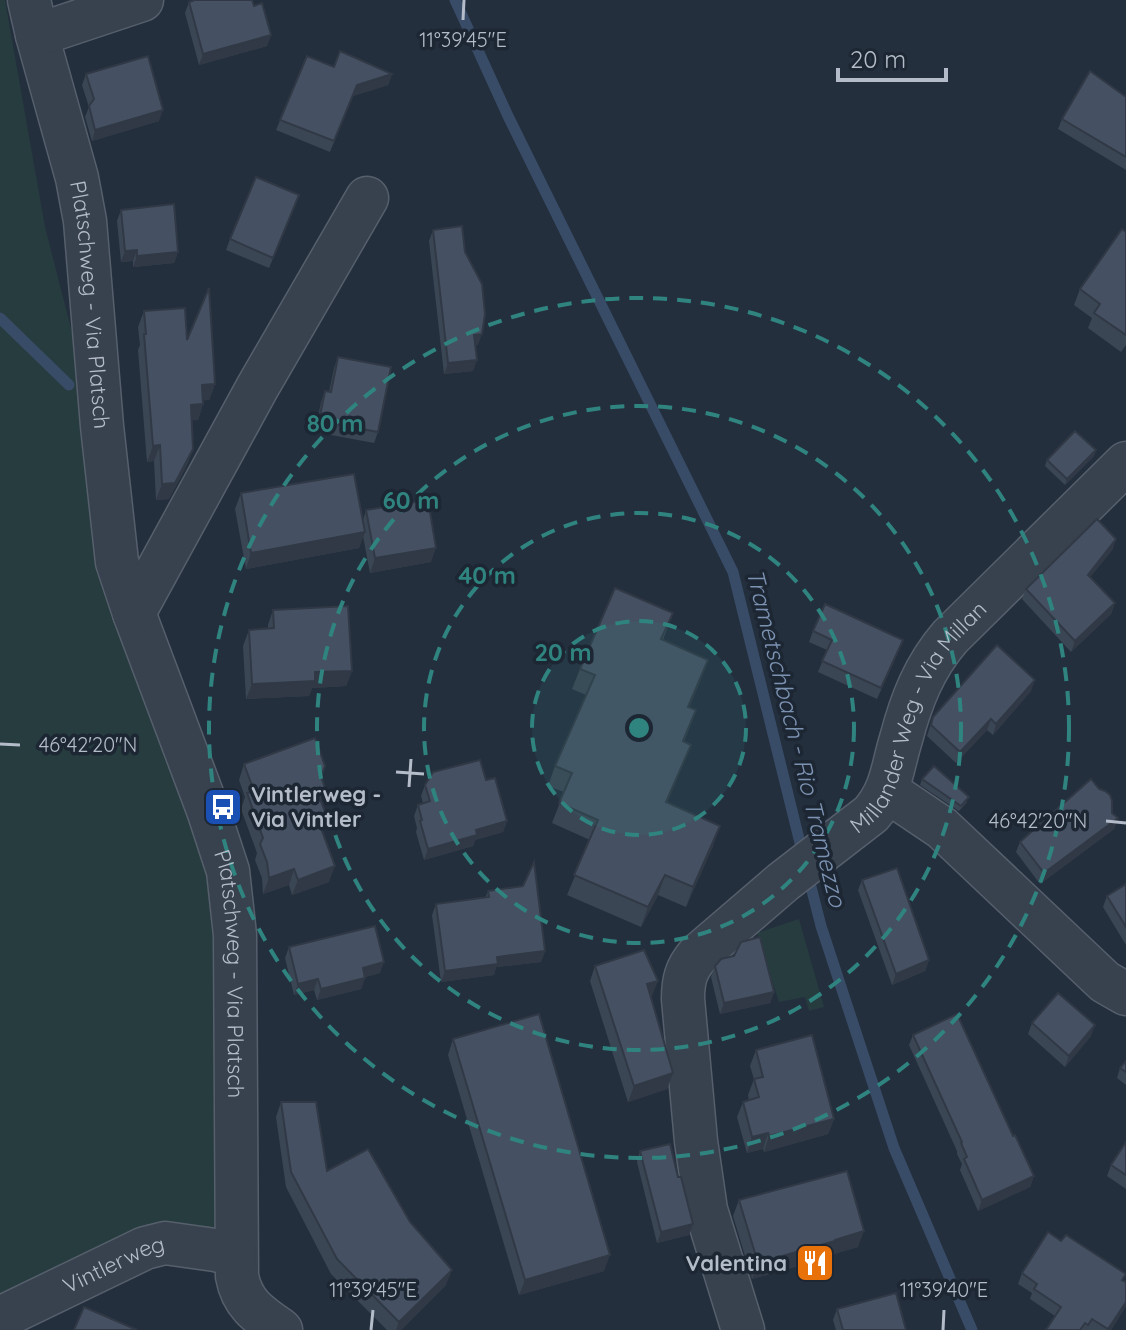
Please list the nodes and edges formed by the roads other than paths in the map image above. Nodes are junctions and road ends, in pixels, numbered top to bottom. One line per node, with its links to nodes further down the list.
1 (142, 0): 2 (street)
2 (33, 17): 5 (street, Platschweg - Via Platsch)
3 (367, 198): 5 (street)
4 (1126, 463): 6 (street, Millander Weg - Via Millan)
5 (134, 613): 8 (street, Platschweg - Via Platsch)
6 (887, 791): 7 (street); 11 (street, Millander Weg - Via Millan)
7 (1126, 994)
8 (235, 1255): 9 (street, Vintlerweg); 10 (street)
9 (0, 1318)
10 (281, 1330)
11 (743, 1330)

